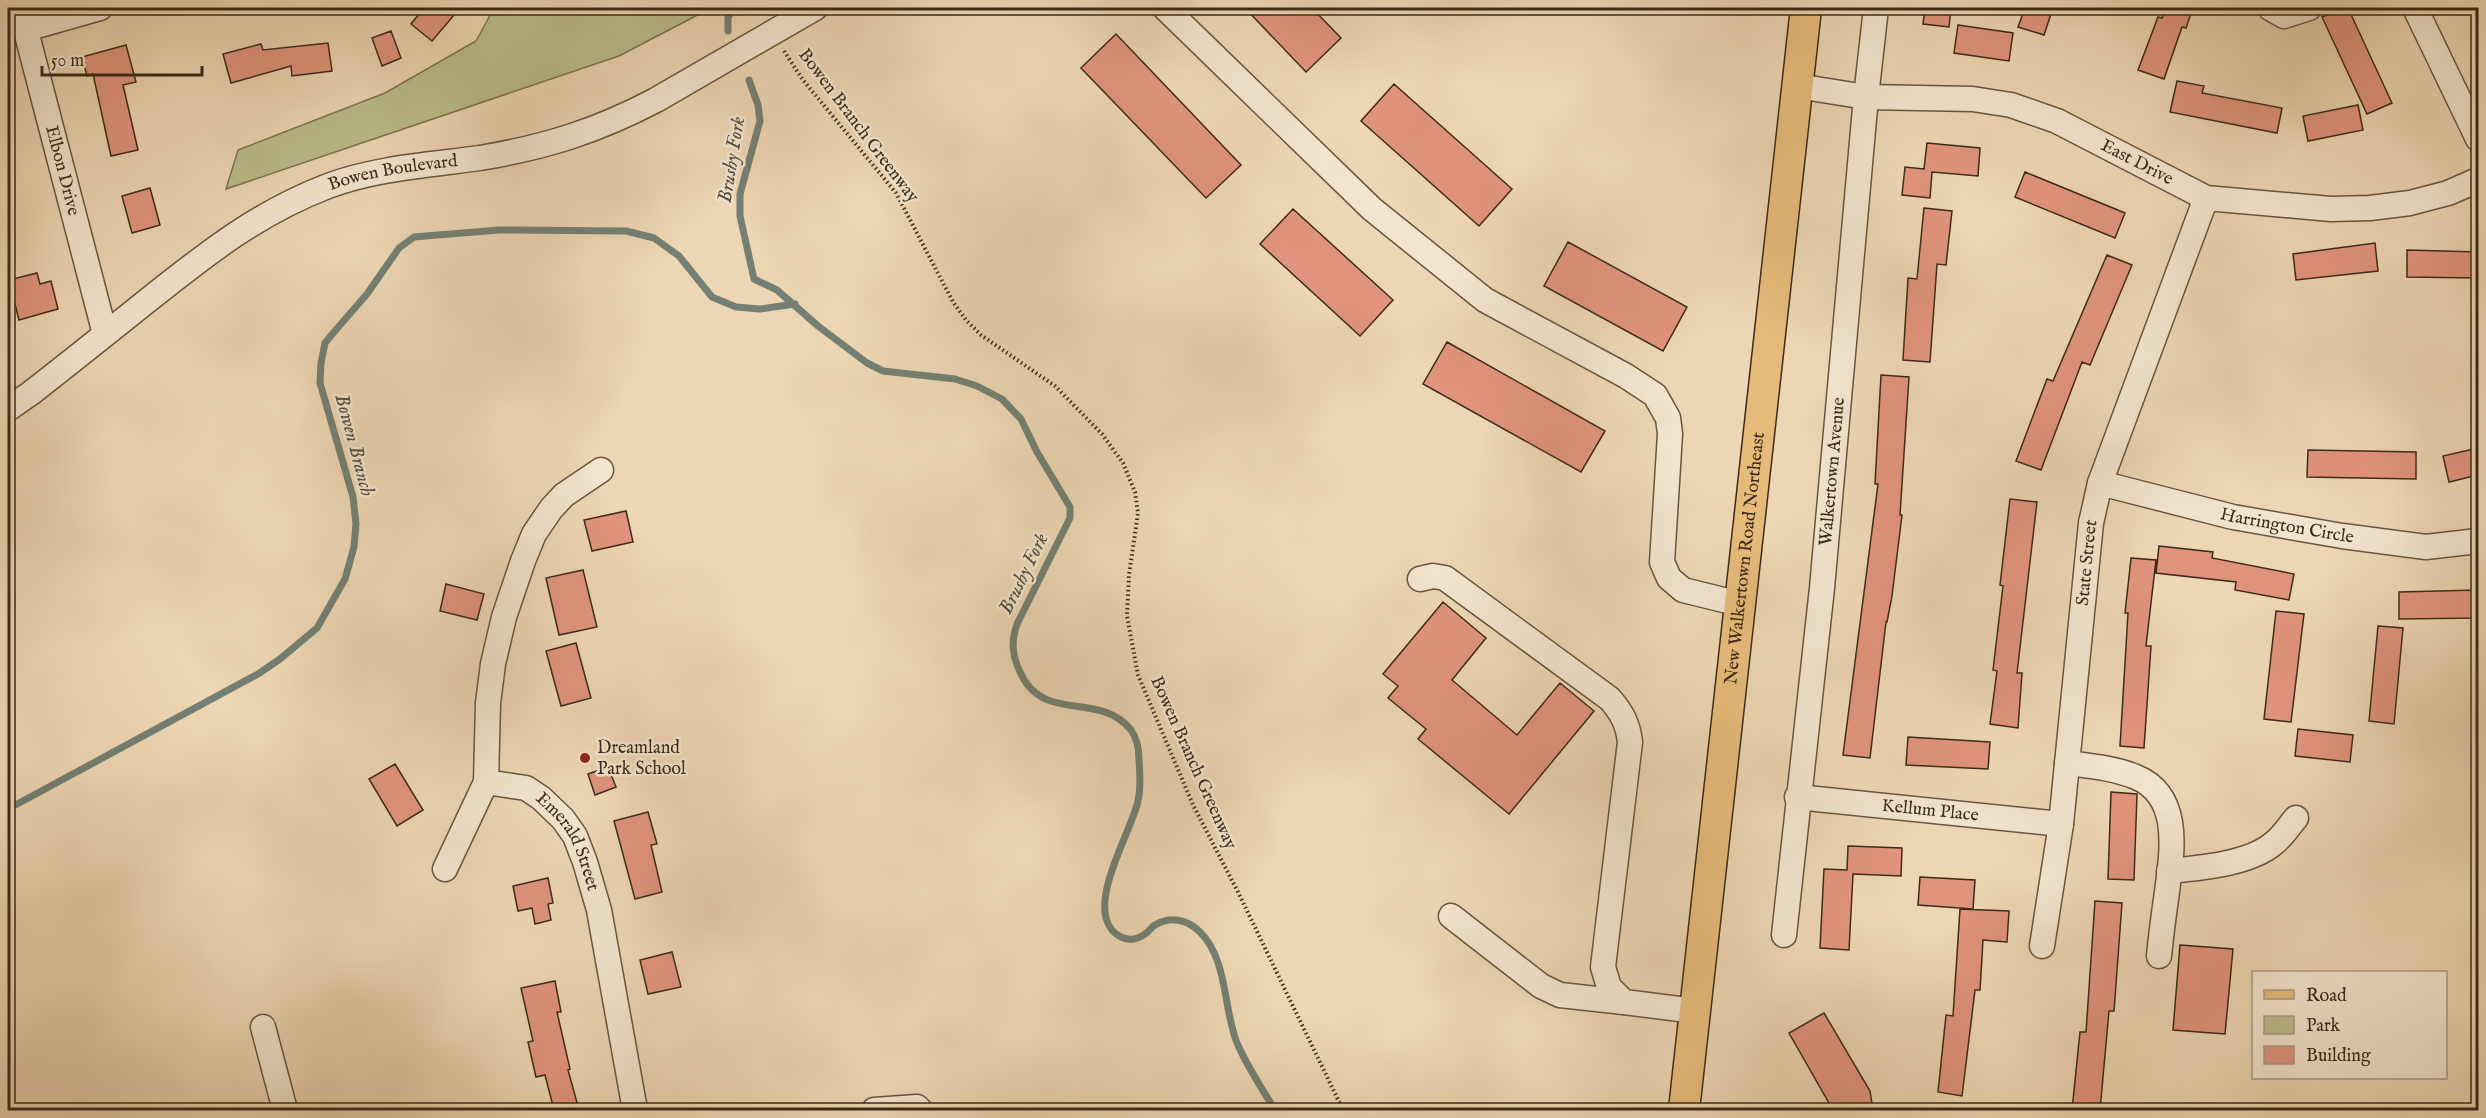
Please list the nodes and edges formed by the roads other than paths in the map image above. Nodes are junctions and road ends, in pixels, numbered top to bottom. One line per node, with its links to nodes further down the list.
1 (100, 8): 9 (street)
2 (815, 8): 15 (street, Bowen Boulevard)
3 (1165, 8): 21 (street)
4 (1806, 8): 10 (main road, New Walkertown Road Northeast)
5 (1876, 8): 11 (street, Walkertown Avenue)
6 (2270, 8): 7 (street)
7 (2309, 8)
8 (2415, 8): 12 (street)
9 (23, 18): 15 (street, Elbon Drive)
10 (1797, 86): 11 (street, East Drive); 21 (main road, New Walkertown Road Northeast)
11 (1866, 97): 14 (street, East Drive); 24 (street, Walkertown Avenue)
12 (2478, 139)
13 (2478, 180): 14 (street, East Drive)
14 (2206, 198): 18 (street, State Street)
15 (105, 334): 16 (street, Bowen Boulevard)
16 (8, 409)
17 (601, 470): 23 (street)
18 (2100, 483): 19 (street, Harrington Circle); 22 (street, State Street)
19 (2478, 541)
20 (1420, 579): 33 (street)
21 (1740, 604): 34 (main road, New Walkertown Road Northeast)
22 (2067, 763): 26 (street, State Street); 28 (street)
23 (486, 782): 27 (street); 37 (street, Emerald Street)
24 (1797, 797): 26 (street, Kellum Place); 30 (street, Walkertown Avenue)
25 (2296, 818): 28 (street)
26 (2061, 824): 31 (street, State Street)
27 (445, 869)
28 (2169, 871): 32 (street)
29 (1451, 916): 33 (street)
30 (1784, 935)
31 (2042, 946)
32 (2159, 956)
33 (1624, 1002): 34 (street)
34 (1695, 1011): 40 (main road, New Walkertown Road Northeast)
35 (263, 1027): 36 (street)
36 (285, 1110)
37 (635, 1110)
38 (874, 1110): 39 (street)
39 (920, 1110)
40 (1684, 1110)

